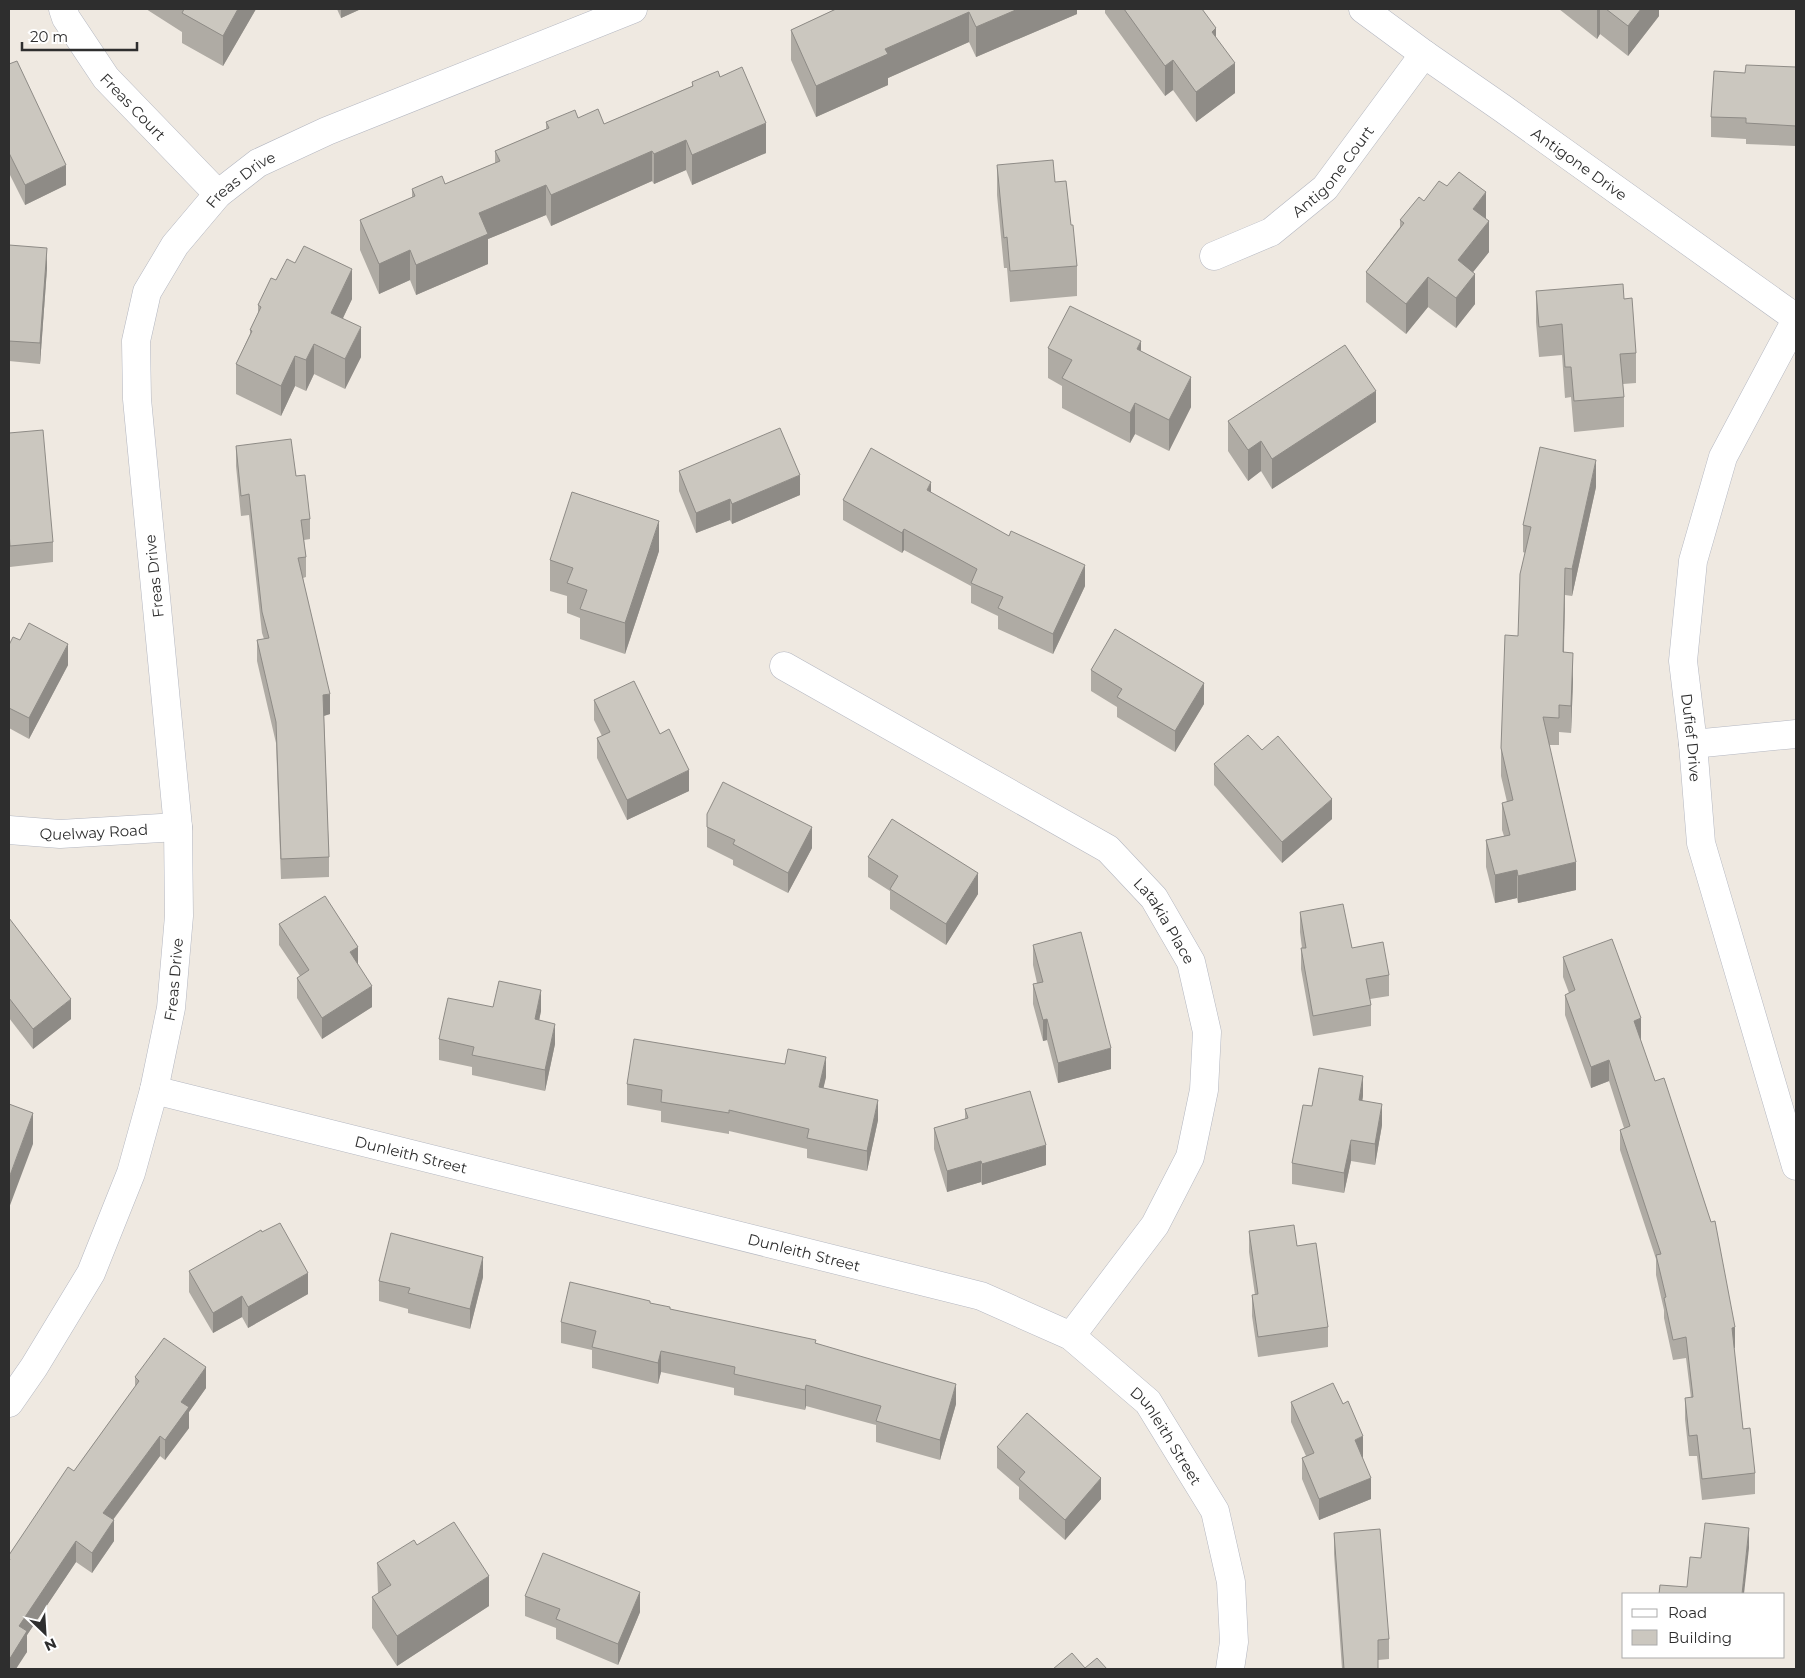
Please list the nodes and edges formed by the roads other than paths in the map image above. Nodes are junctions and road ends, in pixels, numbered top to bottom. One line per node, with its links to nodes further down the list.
1 (63, 9): 5 (street, Freas Court)
2 (633, 9): 5 (street, Freas Drive)
3 (1363, 9): 4 (street, Antigone Drive)
4 (1424, 54): 6 (street, Antigone Court); 7 (street, Antigone Drive)
5 (218, 194): 11 (street, Freas Drive)
6 (1214, 256)
7 (1796, 319): 10 (street, Dufief Drive)
8 (784, 666): 15 (street, Latakia Place)
9 (1796, 734): 10 (street)
10 (1693, 744): 14 (street, Dufief Drive)
11 (178, 827): 12 (street, Quelway Road); 13 (street, Freas Drive)
12 (9, 830)
13 (154, 1090): 15 (street, Dunleith Street); 16 (street, Freas Drive)
14 (1796, 1166)
15 (1071, 1336): 17 (street, Dunleith Street)
16 (9, 1403)
17 (1230, 1669)

